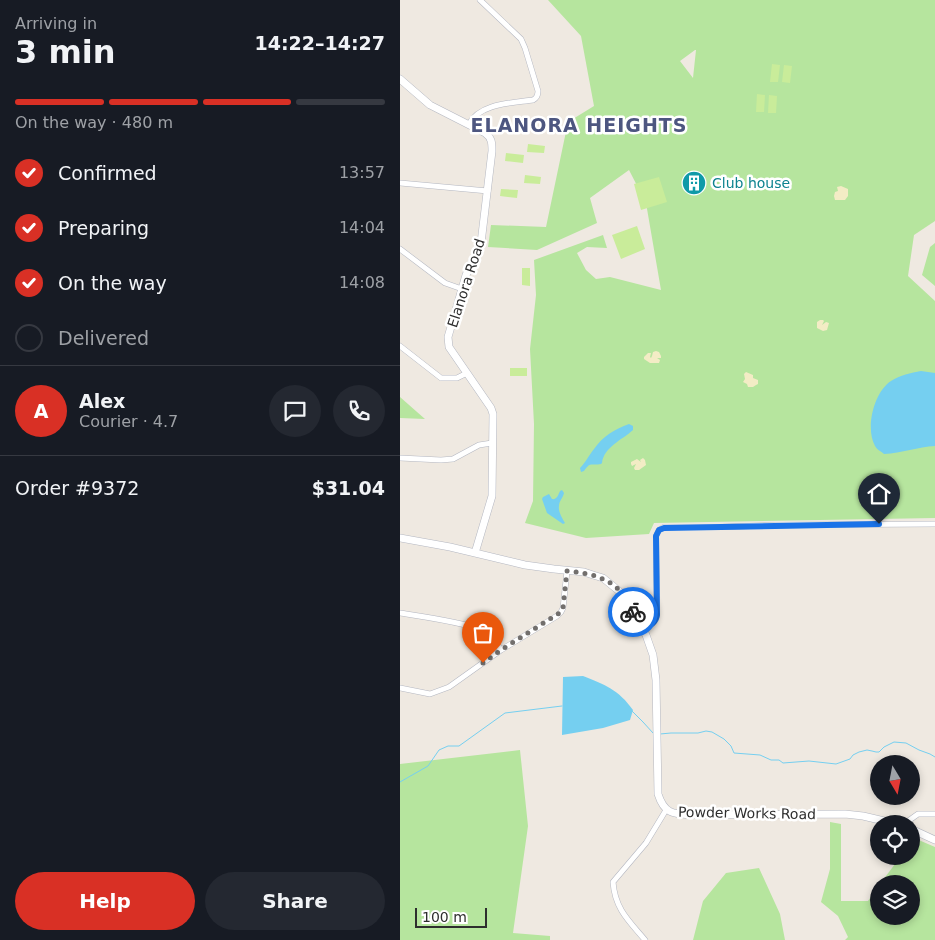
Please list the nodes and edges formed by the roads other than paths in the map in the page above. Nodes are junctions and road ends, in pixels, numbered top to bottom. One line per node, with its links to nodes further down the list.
1 (480, 0): 3 (street)
2 (400, 79): 3 (main road, Elanora Road)
3 (469, 124): 5 (main road, Elanora Road)
4 (400, 182): 5 (street)
5 (488, 191): 7 (main road, Elanora Road)
6 (400, 249): 7 (street)
7 (462, 289): 9 (main road, Elanora Road)
8 (400, 346): 9 (street)
9 (466, 373): 10 (main road, Elanora Road)
10 (492, 443): 11 (street); 14 (main road, Elanora Road)
11 (400, 458)
12 (935, 524): 17 (street)
13 (400, 538): 14 (main road, Powder Works Road)
14 (475, 553): 15 (main road, Powder Works Road)
15 (567, 571): 17 (main road, Powder Works Road); 18 (street)
16 (400, 613): 18 (street)
17 (642, 629): 20 (main road, Powder Works Road)
18 (501, 650): 19 (street)
19 (400, 688)
20 (666, 810): 23 (main road, Powder Works Road); 26 (street)
21 (935, 814): 22 (street)
22 (917, 815)
23 (870, 818)
24 (920, 833): 25 (main road)
25 (935, 840)
26 (644, 940)

